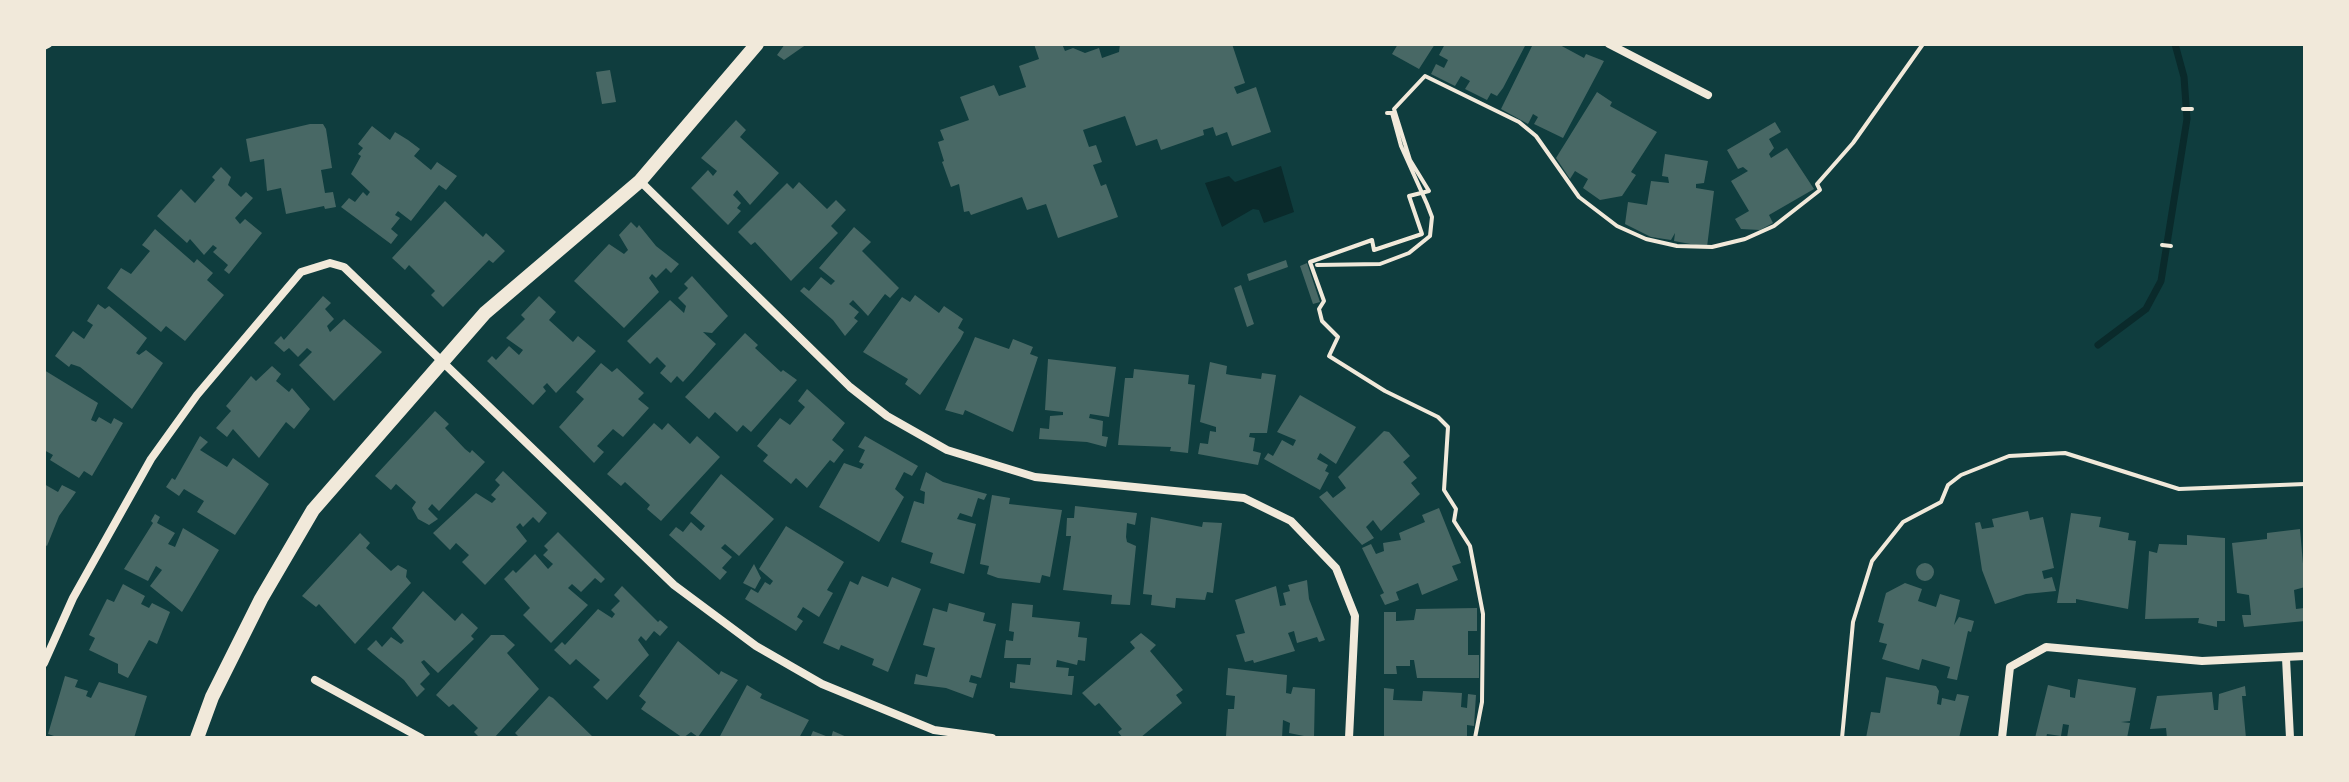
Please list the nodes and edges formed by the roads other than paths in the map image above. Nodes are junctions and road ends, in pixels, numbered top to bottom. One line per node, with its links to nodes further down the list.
1 (757, 44): 4 (street)
2 (1609, 44): 3 (street)
3 (1708, 95)
4 (640, 181): 5 (street); 13 (street)
5 (439, 362): 8 (street); 10 (street); 12 (street)
6 (2305, 656): 7 (street)
7 (2286, 658): 14 (street); 15 (street)
8 (44, 663)
9 (315, 680): 11 (street)
10 (197, 738)
11 (421, 738)
12 (992, 738)
13 (1349, 738)
14 (2002, 738)
15 (2290, 738)

